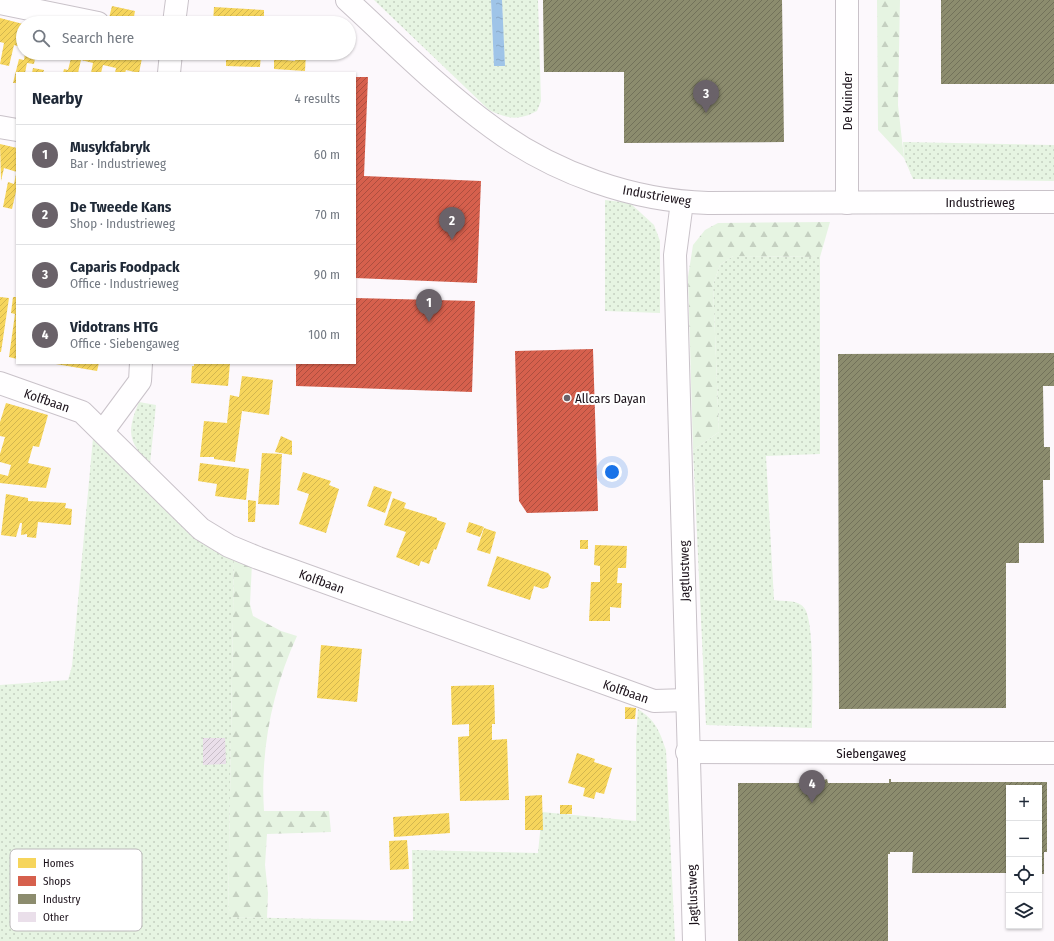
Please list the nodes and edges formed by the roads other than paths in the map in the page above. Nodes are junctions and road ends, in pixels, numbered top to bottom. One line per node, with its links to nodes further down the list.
1 (177, 0): 6 (street)
2 (347, 0): 11 (street, Industrieweg)
3 (847, 0): 12 (street, De Kuinder)
4 (0, 3): 5 (street)
5 (64, 16)
6 (175, 16)
7 (171, 60): 8 (street)
8 (170, 72)
9 (0, 127): 10 (street)
10 (16, 130)
11 (682, 202): 12 (street, Industrieweg); 17 (street, Jagtlustweg)
12 (847, 202): 13 (street, Industrieweg)
13 (1054, 202)
14 (141, 364): 16 (street)
15 (0, 383): 16 (street, Kolfbaan)
16 (103, 431): 17 (street, Kolfbaan)
17 (686, 700): 18 (street, Jagtlustweg)
18 (687, 752): 19 (street, Siebengaweg); 20 (street, Jagtlustweg)
19 (1054, 753)
20 (694, 941)

